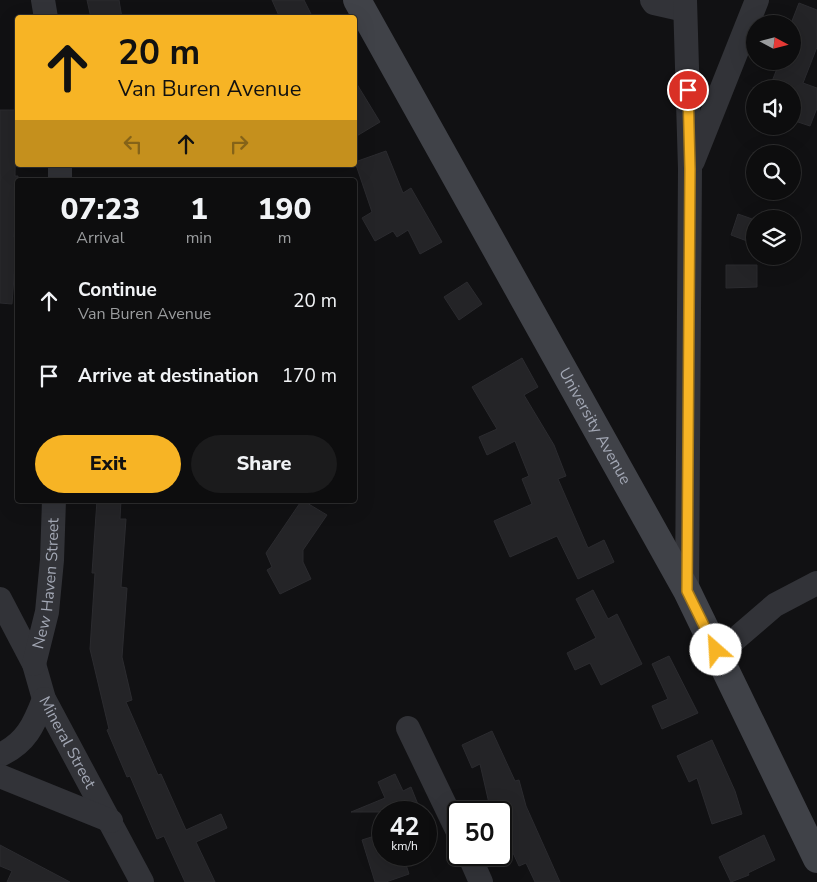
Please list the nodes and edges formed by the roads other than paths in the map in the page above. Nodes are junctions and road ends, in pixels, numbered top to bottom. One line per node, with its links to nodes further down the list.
1 (43, 0): 6 (street)
2 (357, 0): 10 (main road, University Avenue)
3 (652, 0): 5 (street)
4 (757, 0): 7 (street)
5 (685, 5): 7 (street)
6 (46, 15)
7 (690, 169): 10 (street)
8 (54, 503): 13 (street, New Haven Street)
9 (817, 583): 12 (street)
10 (687, 591): 12 (main road, University Avenue)
11 (0, 599): 13 (street, Mineral Street)
12 (718, 654): 20 (main road, University Avenue)
13 (34, 664): 14 (street, Mineral Street)
14 (44, 699): 16 (street); 19 (street, Mineral Street)
15 (408, 728): 18 (street)
16 (0, 755)
17 (0, 776): 19 (street)
18 (447, 809)
19 (111, 821): 22 (street, Mineral Street)
20 (817, 859)
21 (474, 866): 23 (street)
22 (142, 882)
23 (481, 882)

